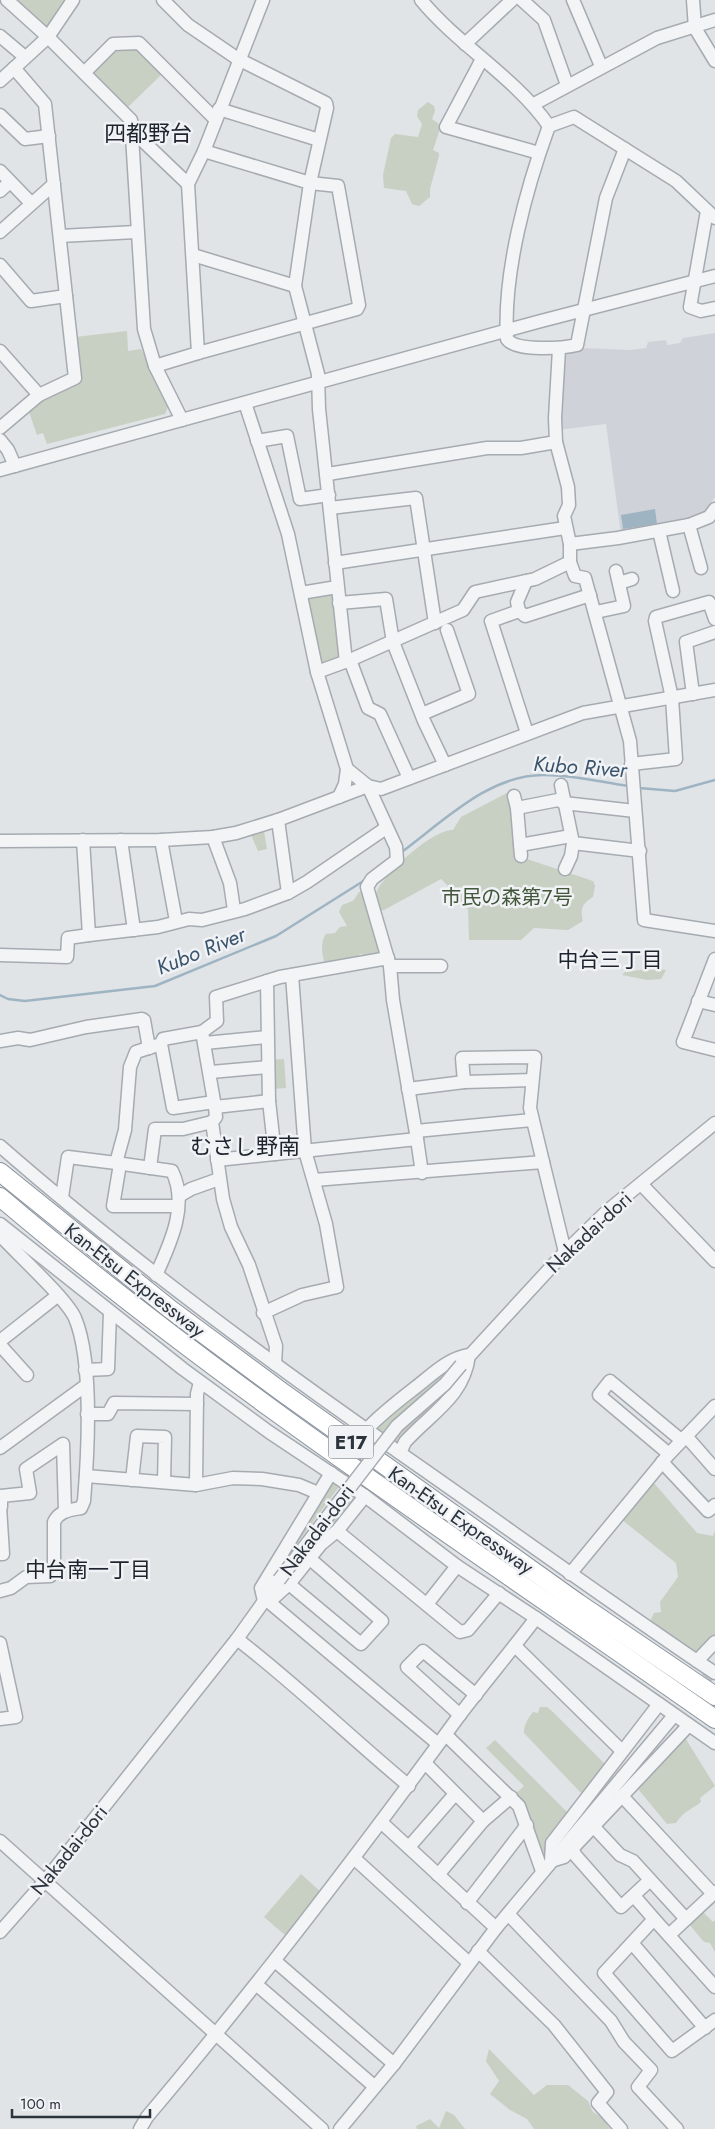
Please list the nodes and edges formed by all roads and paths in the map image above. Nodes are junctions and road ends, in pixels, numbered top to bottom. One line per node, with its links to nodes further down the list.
1 (7, 0): 13 (street)
2 (73, 0): 13 (street)
3 (163, 0): 16 (street)
4 (263, 0): 16 (street)
5 (421, 0): 14 (street)
6 (512, 0): 14 (street)
7 (522, 0): 23 (street)
8 (573, 0): 19 (street)
9 (693, 0): 11 (street)
10 (715, 20): 11 (street)
11 (695, 28): 18 (street); 19 (street)
12 (0, 36): 15 (street)
13 (48, 37): 15 (street); 21 (street)
14 (464, 44): 17 (street)
15 (25, 57): 20 (street)
16 (238, 59): 25 (street); 30 (street)
17 (482, 59): 24 (street); 33 (street)
18 (715, 61)
19 (601, 66): 23 (street)
20 (14, 68): 22 (street); 28 (street)
21 (84, 73): 25 (street); 29 (street)
22 (0, 80)
23 (567, 85): 24 (street)
24 (534, 104): 27 (street)
25 (217, 114): 30 (street); 32 (street)
26 (0, 115): 28 (street)
27 (549, 126): 31 (street); 33 (street)
28 (49, 136): 37 (street)
29 (133, 139): 38 (street); 43 (street)
30 (319, 140): 36 (street)
31 (625, 149): 41 (street); 52 (street)
32 (204, 151): 36 (street); 38 (street)
33 (539, 153): 54 (street)
34 (0, 170): 35 (street)
35 (10, 182): 39 (street); 40 (street)
36 (310, 183): 49 (street); 53 (street)
37 (54, 184): 40 (street); 44 (street)
38 (188, 184): 45 (street)
39 (0, 191)
40 (31, 203): 42 (street)
41 (711, 215): 48 (street)
42 (0, 232)
43 (136, 232): 44 (street); 58 (street)
44 (60, 236): 50 (street)
45 (193, 255): 49 (street); 57 (street)
46 (0, 265): 50 (street)
47 (715, 276): 48 (street)
48 (695, 282): 51 (street); 52 (street)
49 (295, 286): 53 (street)
50 (66, 296): 60 (street)
51 (715, 308)
52 (584, 309): 54 (street); 55 (street)
53 (304, 324): 57 (street); 59 (street)
54 (507, 331): 55 (street); 59 (street)
55 (559, 349): 66 (street)
56 (0, 351): 60 (street)
57 (198, 353): 58 (street)
58 (155, 366): 62 (street)
59 (317, 383): 61 (street); 69 (street)
60 (39, 395): 63 (street)
61 (244, 403): 62 (street); 65 (street)
62 (182, 420): 67 (street)
63 (0, 428)
64 (0, 440): 67 (street)
65 (257, 441): 70 (street); 85 (street)
66 (556, 442): 69 (street); 74 (street)
67 (15, 466): 68 (street)
68 (0, 470)
69 (328, 474): 70 (street)
70 (329, 495): 71 (street)
71 (330, 508): 77 (street); 79 (street)
72 (715, 509): 73 (street)
73 (689, 525): 75 (street); 80 (street)
74 (565, 528): 76 (street); 77 (street)
75 (659, 531): 76 (street); 84 (street)
76 (570, 544): 78 (street)
77 (424, 551): 79 (street); 91 (street)
78 (570, 562): 82 (street); 86 (street)
79 (335, 563): 83 (street)
80 (701, 568)
81 (632, 580): 89 (street)
82 (526, 581): 88 (street); 91 (street)
83 (337, 587): 85 (street); 87 (street)
84 (673, 591)
85 (301, 593): 96 (street)
86 (590, 594): 88 (street); 89 (street)
87 (339, 603): 94 (street); 95 (street)
88 (519, 611): 102 (street)
89 (596, 612): 100 (street)
90 (715, 619): 99 (street)
91 (435, 622): 94 (street)
92 (447, 630): 101 (street)
93 (715, 632): 98 (street)
94 (393, 642): 95 (street); 101 (street)
95 (348, 661): 96 (street); 106 (street)
96 (317, 672): 104 (street)
97 (715, 690): 98 (street)
98 (693, 694): 99 (street)
99 (672, 698): 100 (street); 105 (street)
100 (621, 707): 102 (street); 105 (street)
101 (422, 714): 103 (street)
102 (526, 733): 103 (street)
103 (446, 765): 106 (street)
104 (346, 769): 108 (street); 109 (street)
105 (632, 770): 111 (street)
106 (409, 778): 108 (street)
107 (561, 785): 110 (street)
108 (368, 786): 109 (street); 113 (street)
109 (338, 797): 112 (street)
110 (564, 803): 111 (street); 115 (street); 115 (street)
111 (635, 811): 120 (street)
112 (278, 820): 114 (street); 122 (street)
113 (386, 828): 122 (street); 130 (street)
114 (213, 837): 118 (street); 123 (street)
115 (572, 839): 120 (street); 121 (street)
116 (83, 840): 117 (street); 119 (street); 127 (street)
117 (121, 840): 118 (street); 125 (street)
118 (161, 840): 124 (street)
119 (0, 841)
120 (640, 851): 126 (street)
121 (565, 869)
122 (288, 892): 123 (street)
123 (234, 910): 124 (street)
124 (176, 921): 125 (street)
125 (134, 930): 127 (street)
126 (715, 931)
127 (89, 935): 128 (street)
128 (0, 955)
129 (715, 959): 134 (street)
130 (389, 962): 131 (street); 132 (street); 145 (street)
131 (441, 966)
132 (292, 975): 133 (street); 155 (street)
133 (267, 981): 136 (street); 137 (street)
134 (698, 1001): 135 (street); 140 (street)
135 (715, 1005)
136 (267, 1037): 137 (street); 141 (street)
137 (203, 1038): 139 (street); 142 (street)
138 (0, 1042): 139 (street)
139 (155, 1046): 148 (street); 159 (street)
140 (715, 1050)
141 (268, 1067): 142 (street); 146 (street)
142 (211, 1072): 147 (street)
143 (532, 1080): 144 (street); 144 (street); 149 (street)
144 (464, 1082): 145 (street)
145 (408, 1089): 153 (street)
146 (269, 1101): 147 (street); 156 (street)
147 (215, 1104): 148 (street); 150 (street)
148 (173, 1108): 152 (street)
149 (532, 1120): 153 (street); 158 (street)
150 (212, 1122): 152 (street); 157 (street)
151 (715, 1123): 165 (street, Nakadai-dori)
152 (175, 1129): 160 (street)
153 (416, 1135): 155 (street); 162 (street)
154 (0, 1146): 167 (street)
155 (305, 1152): 156 (street); 164 (street)
156 (275, 1154): 157 (street)
157 (217, 1160): 163 (street)
158 (543, 1162): 162 (street); 171 (street)
159 (118, 1163): 160 (street); 167 (street); 168 (street)
160 (150, 1168): 168 (street)
161 (0, 1172): 221 (highway, Kan-Etsu Expressway / E17)
162 (422, 1173): 164 (street)
163 (219, 1179): 168 (street); 176 (street)
164 (314, 1180): 176 (street)
165 (641, 1184): 171 (street, Nakadai-dori); 172 (street)
166 (0, 1197): 226 (highway, Kan-Etsu Expressway / E17)
167 (62, 1197): 173 (street)
168 (178, 1201): 173 (street)
169 (0, 1224): 175 (street)
170 (0, 1235): 174 (street)
171 (565, 1252): 178 (street, Nakadai-dori)
172 (715, 1260)
173 (156, 1275): 179 (street)
174 (57, 1296): 177 (street); 180 (street)
175 (110, 1312): 180 (street); 182 (street)
176 (263, 1312): 179 (street)
177 (0, 1343): 181 (street)
178 (470, 1355): 187 (street); 190 (street); 208 (street, Nakadai-dori, bridge)
179 (275, 1364): 187 (street)
180 (85, 1370): 183 (street)
181 (27, 1375)
182 (200, 1382): 184 (street); 193 (street)
183 (85, 1386): 186 (street); 189 (street)
184 (197, 1404): 186 (street); 197 (street)
185 (715, 1406): 188 (street)
186 (87, 1414): 194 (street)
187 (366, 1430): 190 (street)
188 (683, 1438): 191 (street); 191 (street); 192 (street)
189 (0, 1448)
190 (400, 1453): 207 (street)
191 (666, 1458): 200 (street); 207 (street)
192 (715, 1469)
193 (331, 1474): 198 (street); 199 (street)
194 (86, 1476): 195 (street); 202 (street)
195 (132, 1480): 196 (street); 196 (street)
196 (164, 1482): 197 (street)
197 (196, 1485): 198 (street)
198 (318, 1493): 211 (street)
199 (365, 1496): 203 (street); 206 (street)
200 (715, 1505)
201 (1, 1507): 202 (street); 204 (street)
202 (65, 1511): 209 (street)
203 (337, 1531): 205 (street); 212 (street)
204 (0, 1554)
205 (309, 1558): 208 (street); 208 (street)
206 (457, 1566): 210 (street); 212 (street)
207 (570, 1574): 218 (street)
208 (284, 1582): 211 (street, Nakadai-dori)
209 (0, 1591)
210 (499, 1593): 212 (street); 213 (street)
211 (267, 1602): 214 (street, Nakadai-dori); 228 (street)
212 (426, 1604)
213 (536, 1618): 217 (street); 222 (street)
214 (237, 1639): 232 (street); 247 (street, Nakadai-dori)
215 (715, 1642): 218 (street)
216 (0, 1643): 224 (street)
217 (515, 1646): 220 (street); 230 (street)
218 (697, 1661): 219 (street)
219 (715, 1673)
220 (476, 1695): 223 (street); 223 (street)
221 (715, 1696)
222 (659, 1704): 227 (street); 230 (street)
223 (460, 1715): 228 (street)
224 (0, 1719)
225 (671, 1719): 244 (street)
226 (715, 1719)
227 (689, 1725): 229 (street); 234 (street)
228 (442, 1740): 231 (street); 235 (street)
229 (715, 1743)
230 (622, 1751): 244 (street)
231 (426, 1764): 232 (street); 233 (street)
232 (409, 1786): 237 (street)
233 (455, 1794): 236 (street); 241 (street)
234 (622, 1796): 239 (street); 249 (street)
235 (511, 1798): 236 (street); 238 (street)
236 (483, 1821): 246 (street)
237 (382, 1822): 241 (street); 243 (street)
238 (527, 1824): 245 (street); 251 (street)
239 (593, 1826): 242 (street); 248 (street)
240 (0, 1841): 247 (street)
241 (409, 1847): 246 (street)
242 (572, 1849): 244 (street); 250 (street)
243 (355, 1859): 260 (street); 261 (street)
244 (551, 1861): 245 (street)
245 (542, 1871): 252 (street)
246 (438, 1875): 251 (street)
247 (45, 1880): 256 (street, Nakadai-dori); 265 (street)
248 (650, 1880): 250 (street); 254 (street)
249 (714, 1893): 254 (street)
250 (634, 1896): 253 (street)
251 (467, 1903): 255 (street)
252 (508, 1914): 255 (street); 272 (street)
253 (654, 1919): 257 (street); 258 (street)
254 (686, 1920): 257 (street)
255 (496, 1928): 259 (street)
256 (0, 1932)
257 (669, 1936): 263 (street)
258 (632, 1943): 264 (street); 264 (street)
259 (478, 1951): 261 (street); 271 (street)
260 (275, 1961): 262 (street); 266 (street)
261 (469, 1963): 266 (street)
262 (257, 1986): 265 (street); 267 (street)
263 (715, 1987)
264 (710, 2024)
265 (218, 2034): 268 (street); 269 (street)
266 (394, 2064): 267 (street)
267 (374, 2086): 270 (street)
268 (140, 2129)
269 (322, 2129)
270 (340, 2129)
271 (621, 2129)
272 (677, 2129)

